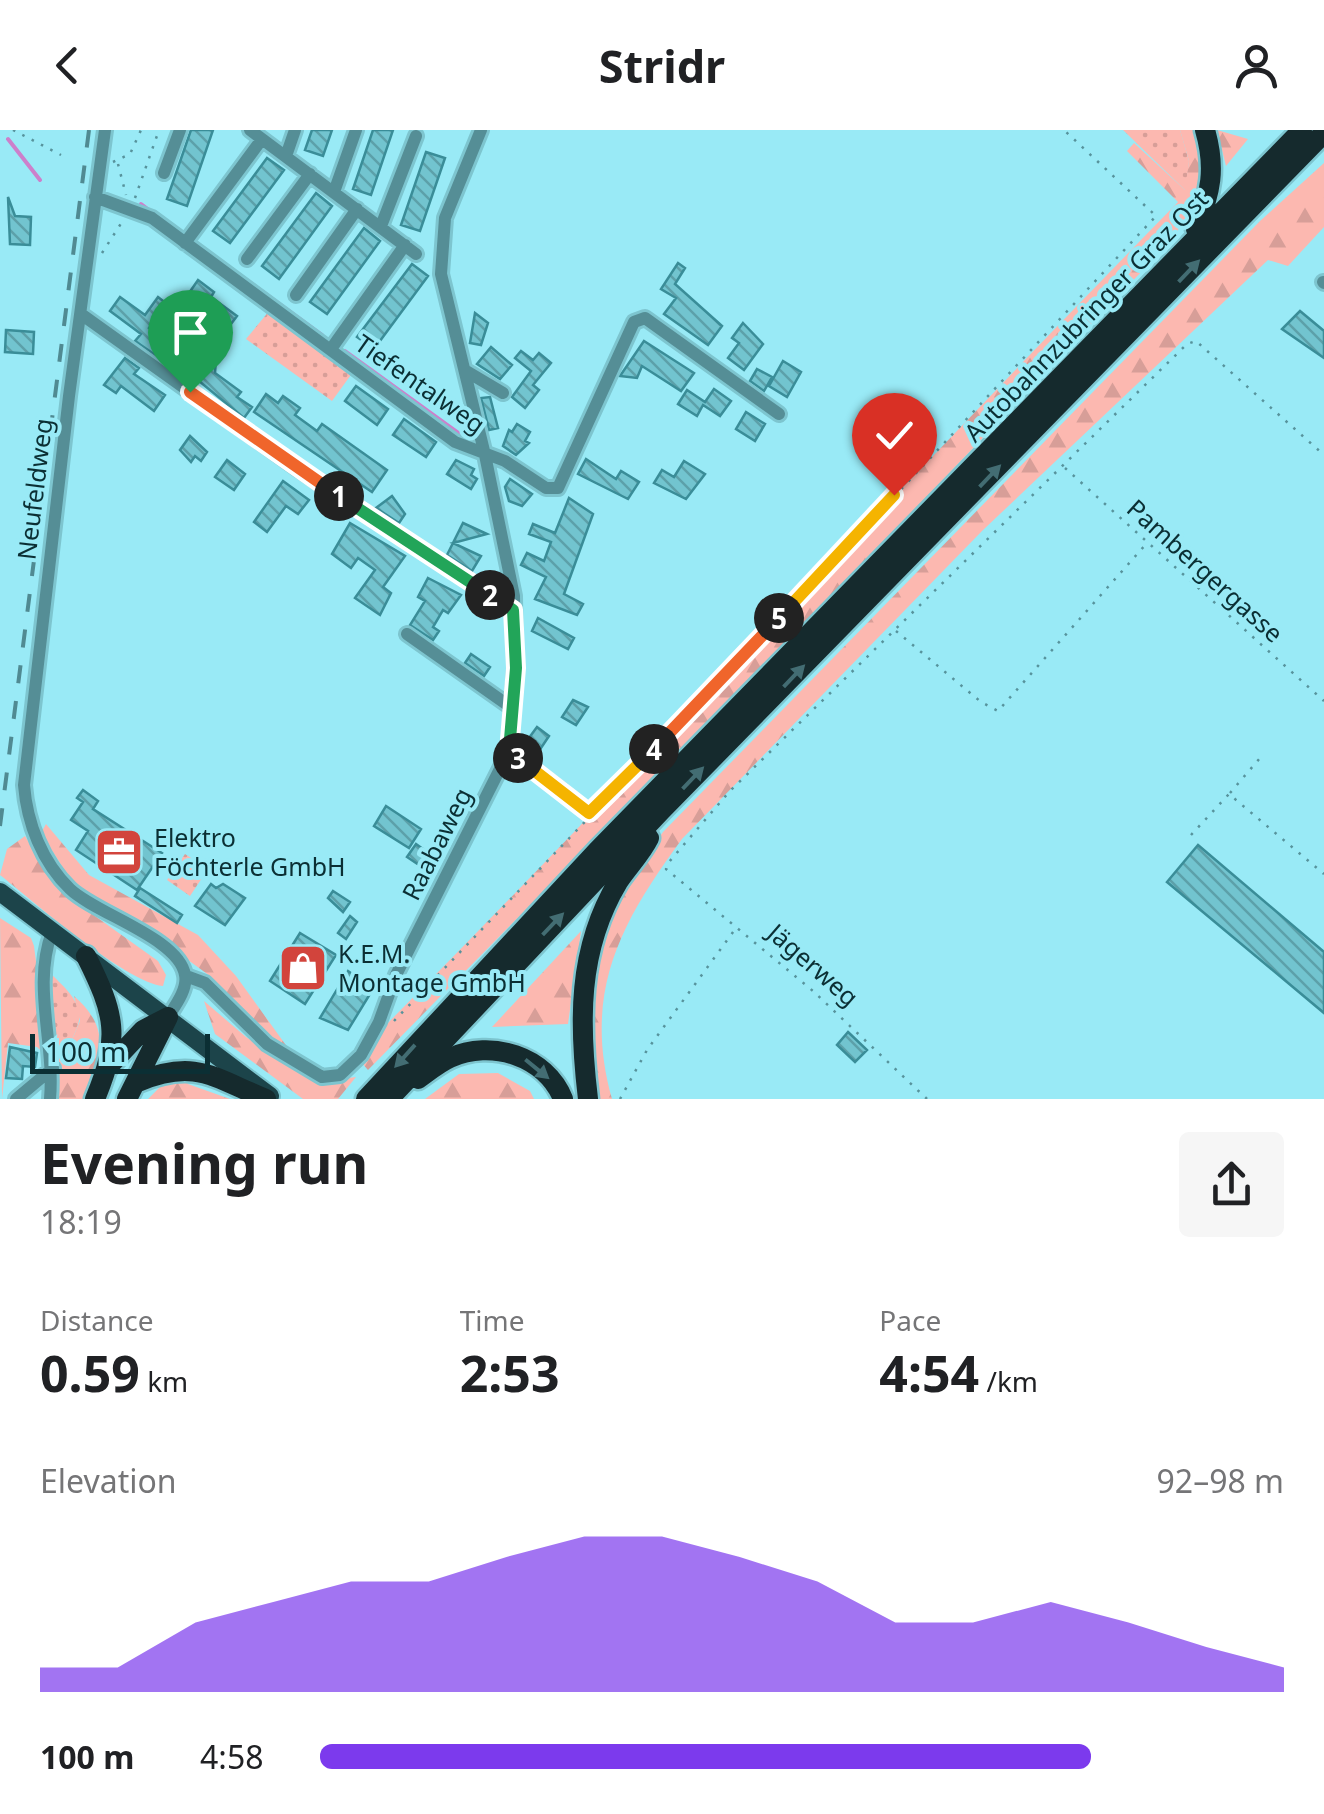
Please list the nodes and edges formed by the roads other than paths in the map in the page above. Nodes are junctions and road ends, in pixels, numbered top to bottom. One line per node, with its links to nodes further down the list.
1 (105, 130): 18 (street, Neufeldweg)
2 (180, 130): 14 (street)
3 (250, 130): 11 (street, Tiefentalweg)
4 (295, 130): 13 (street)
5 (356, 130): 17 (street)
6 (480, 130): 27 (street, Raabaweg)
7 (1206, 130): 22 (highway)
8 (1302, 130): 22 (highway, Autobahnzubringer Graz Ost)
9 (1324, 133): 16 (highway, Autobahnzubringer Graz Ost)
10 (416, 136): 20 (street)
11 (262, 139): 13 (street, Tiefentalweg); 21 (street)
12 (1324, 151): 16 (highway)
13 (286, 156): 15 (street, Tiefentalweg)
14 (164, 174)
15 (310, 174): 17 (street, Tiefentalweg); 23 (street)
16 (1277, 182): 36 (highway, Autobahnzubringer Graz Ost, one-way to 16)
17 (334, 192): 19 (street, Tiefentalweg)
18 (95, 197): 21 (street, Tiefentalweg); 25 (street, Neufeldweg)
19 (357, 210): 20 (street, Tiefentalweg); 24 (street)
20 (382, 226): 26 (street, Tiefentalweg)
21 (184, 243): 26 (street, Tiefentalweg)
22 (1190, 245): 51 (highway, Autobahnzubringer Graz Ost, one-way to 51)
23 (247, 259)
24 (296, 295)
25 (80, 314): 31 (street); 40 (street, Neufeldweg)
26 (330, 349): 30 (street, Tiefentalweg)
27 (466, 370): 28 (street); 30 (street, Raabaweg)
28 (503, 393)
29 (780, 414): 30 (street, Tiefentalweg)
30 (486, 454): 31 (street, Raabaweg)
31 (513, 610): 33 (street, Raabaweg)
32 (407, 634): 33 (street)
33 (512, 708): 34 (street, Raabaweg)
34 (509, 751): 35 (street); 40 (street, Raabaweg)
35 (562, 791)
36 (661, 812): 45 (highway, Autobahnzubringer Graz Ost, one-way to 36); 53 (highway)
37 (0, 892): 38 (main road)
38 (52, 932): 39 (main road); 43 (street)
39 (86, 956): 41 (main road); 42 (highway)
40 (186, 976): 41 (street)
41 (168, 1017): 42 (highway); 44 (highway); 50 (main road)
42 (109, 1066): 48 (highway)
43 (53, 1068): 46 (street); 47 (street)
44 (132, 1090): 49 (highway)
45 (390, 1098): 52 (highway, one-way to 52)
46 (16, 1099)
47 (50, 1099)
48 (95, 1099)
49 (266, 1099)
50 (274, 1099)
51 (366, 1099)
52 (563, 1099)
53 (588, 1099)

